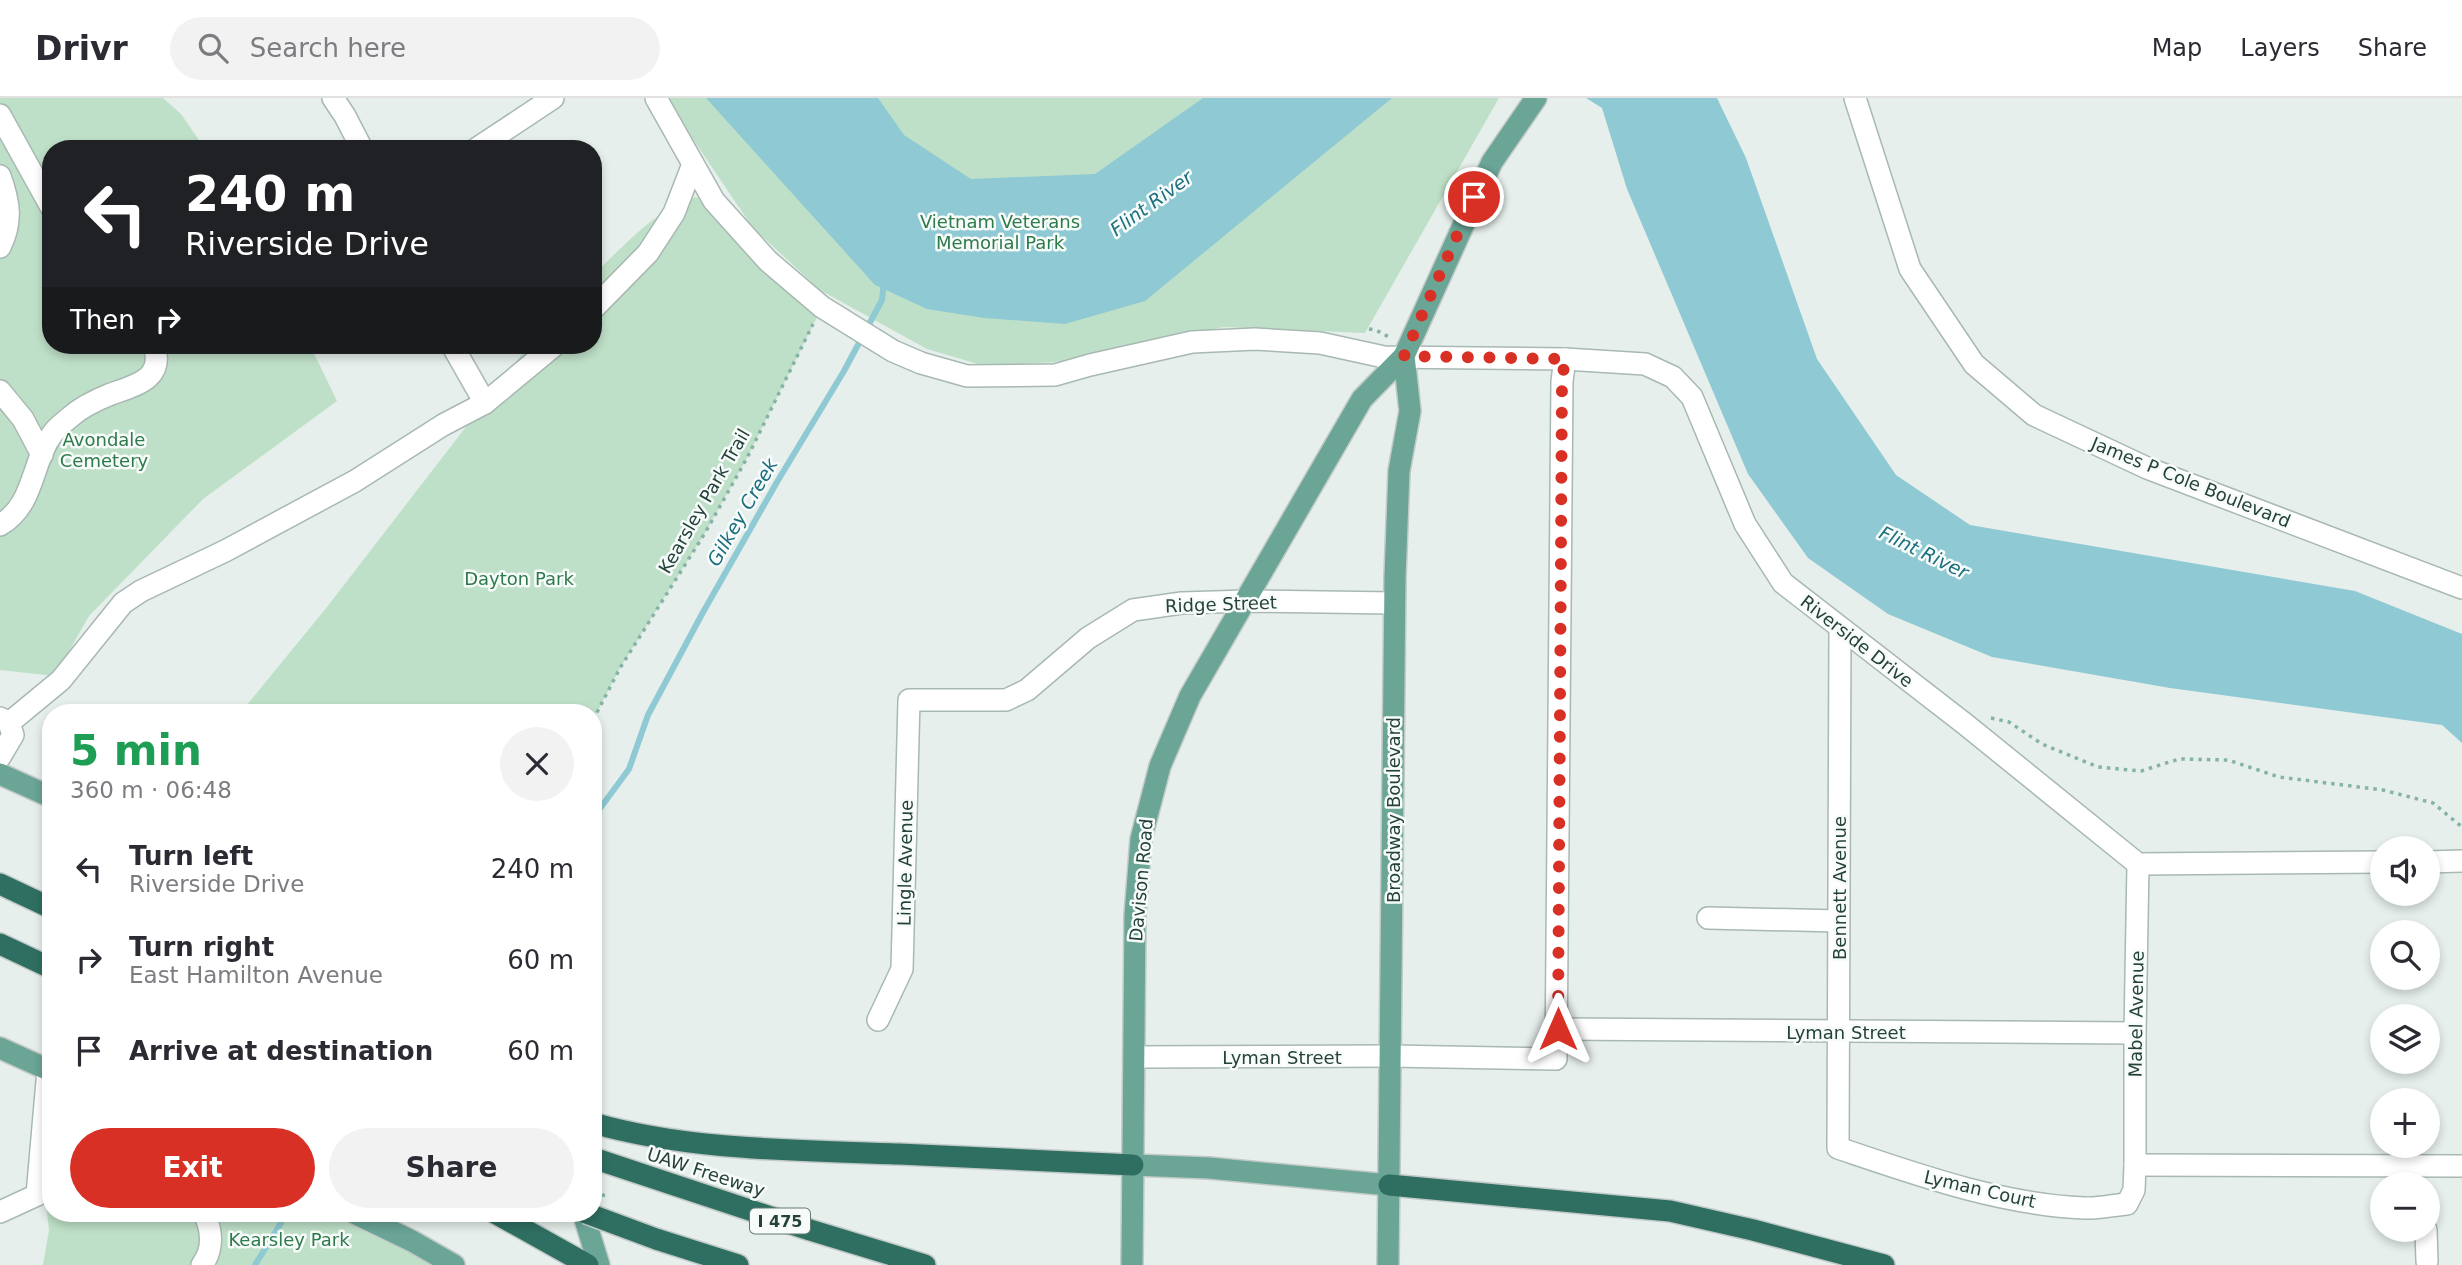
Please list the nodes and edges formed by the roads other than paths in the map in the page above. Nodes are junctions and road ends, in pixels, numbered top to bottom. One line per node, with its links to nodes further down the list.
1 (333, 98): 7 (street)
2 (553, 98): 8 (street)
3 (656, 98): 9 (street, Riverside Drive)
4 (1536, 98): 17 (main road)
5 (1855, 98): 23 (street, James P Cole Boulevard)
6 (0, 115): 11 (street)
7 (357, 140)
8 (490, 140)
9 (693, 164): 13 (street); 17 (street, Riverside Drive)
10 (0, 176): 12 (street)
11 (42, 191)
12 (0, 247)
13 (602, 300)
14 (156, 354): 21 (street)
15 (457, 354): 20 (street)
16 (544, 354): 20 (street)
17 (1404, 356): 18 (street, Riverside Drive); 24 (main road, Davison Road); 25 (main road, Broadway Boulevard)
18 (1565, 359): 26 (street, Riverside Drive); 43 (street)
19 (0, 391): 21 (street)
20 (485, 403): 28 (street)
21 (42, 455): 22 (street)
22 (0, 525)
23 (2462, 588)
24 (1246, 601): 25 (street, Ridge Street); 27 (street, Ridge Street); 48 (main road, Davison Road)
25 (1394, 603): 47 (main road, Broadway Boulevard)
26 (1840, 629): 35 (street, Riverside Drive); 39 (street, Bennett Avenue)
27 (909, 700): 42 (street, Lingle Avenue)
28 (5, 721): 29 (street)
29 (0, 757)
30 (0, 774): 31 (main road)
31 (42, 793)
32 (2462, 861): 34 (street)
33 (2370, 862): 35 (street)
34 (2440, 862)
35 (2138, 864): 45 (street, Mabel Avenue)
36 (0, 884): 37 (highway)
37 (42, 904)
38 (1708, 918): 39 (street)
39 (1838, 921): 44 (street, Bennett Avenue)
40 (0, 944): 41 (highway)
41 (42, 964)
42 (878, 1020)
43 (1558, 1029): 44 (street, Lyman Street); 47 (street, Lyman Street)
44 (1839, 1032): 45 (street, Lyman Street); 51 (street, Bennett Avenue)
45 (2134, 1033): 53 (street, Mabel Avenue)
46 (0, 1048): 49 (main road)
47 (1391, 1056): 48 (street, Lyman Street); 59 (main road, Broadway Boulevard)
48 (1135, 1057): 54 (main road, Davison Road)
49 (42, 1067)
50 (602, 1126): 54 (highway)
51 (1838, 1148): 53 (street, Lyman Court)
52 (602, 1161): 73 (highway, UAW Freeway / I 475)
53 (2135, 1165): 58 (street)
54 (1133, 1166): 59 (main road); 74 (main road, Davison Road)
55 (2462, 1166): 57 (street)
56 (42, 1170): 60 (street)
57 (2437, 1172)
58 (2370, 1173)
59 (1389, 1185): 75 (main road, Broadway Boulevard); 76 (highway)
60 (0, 1212)
61 (602, 1220): 72 (highway, bridge)
62 (208, 1222): 68 (street)
63 (373, 1222): 69 (main road)
64 (512, 1222): 70 (highway)
65 (587, 1222): 71 (main road)
66 (2426, 1242): 67 (street)
67 (2427, 1261)
68 (202, 1265)
69 (454, 1265)
70 (588, 1265)
71 (599, 1265)
72 (738, 1265)
73 (925, 1265)
74 (1132, 1265)
75 (1388, 1265)
76 (1884, 1265)

